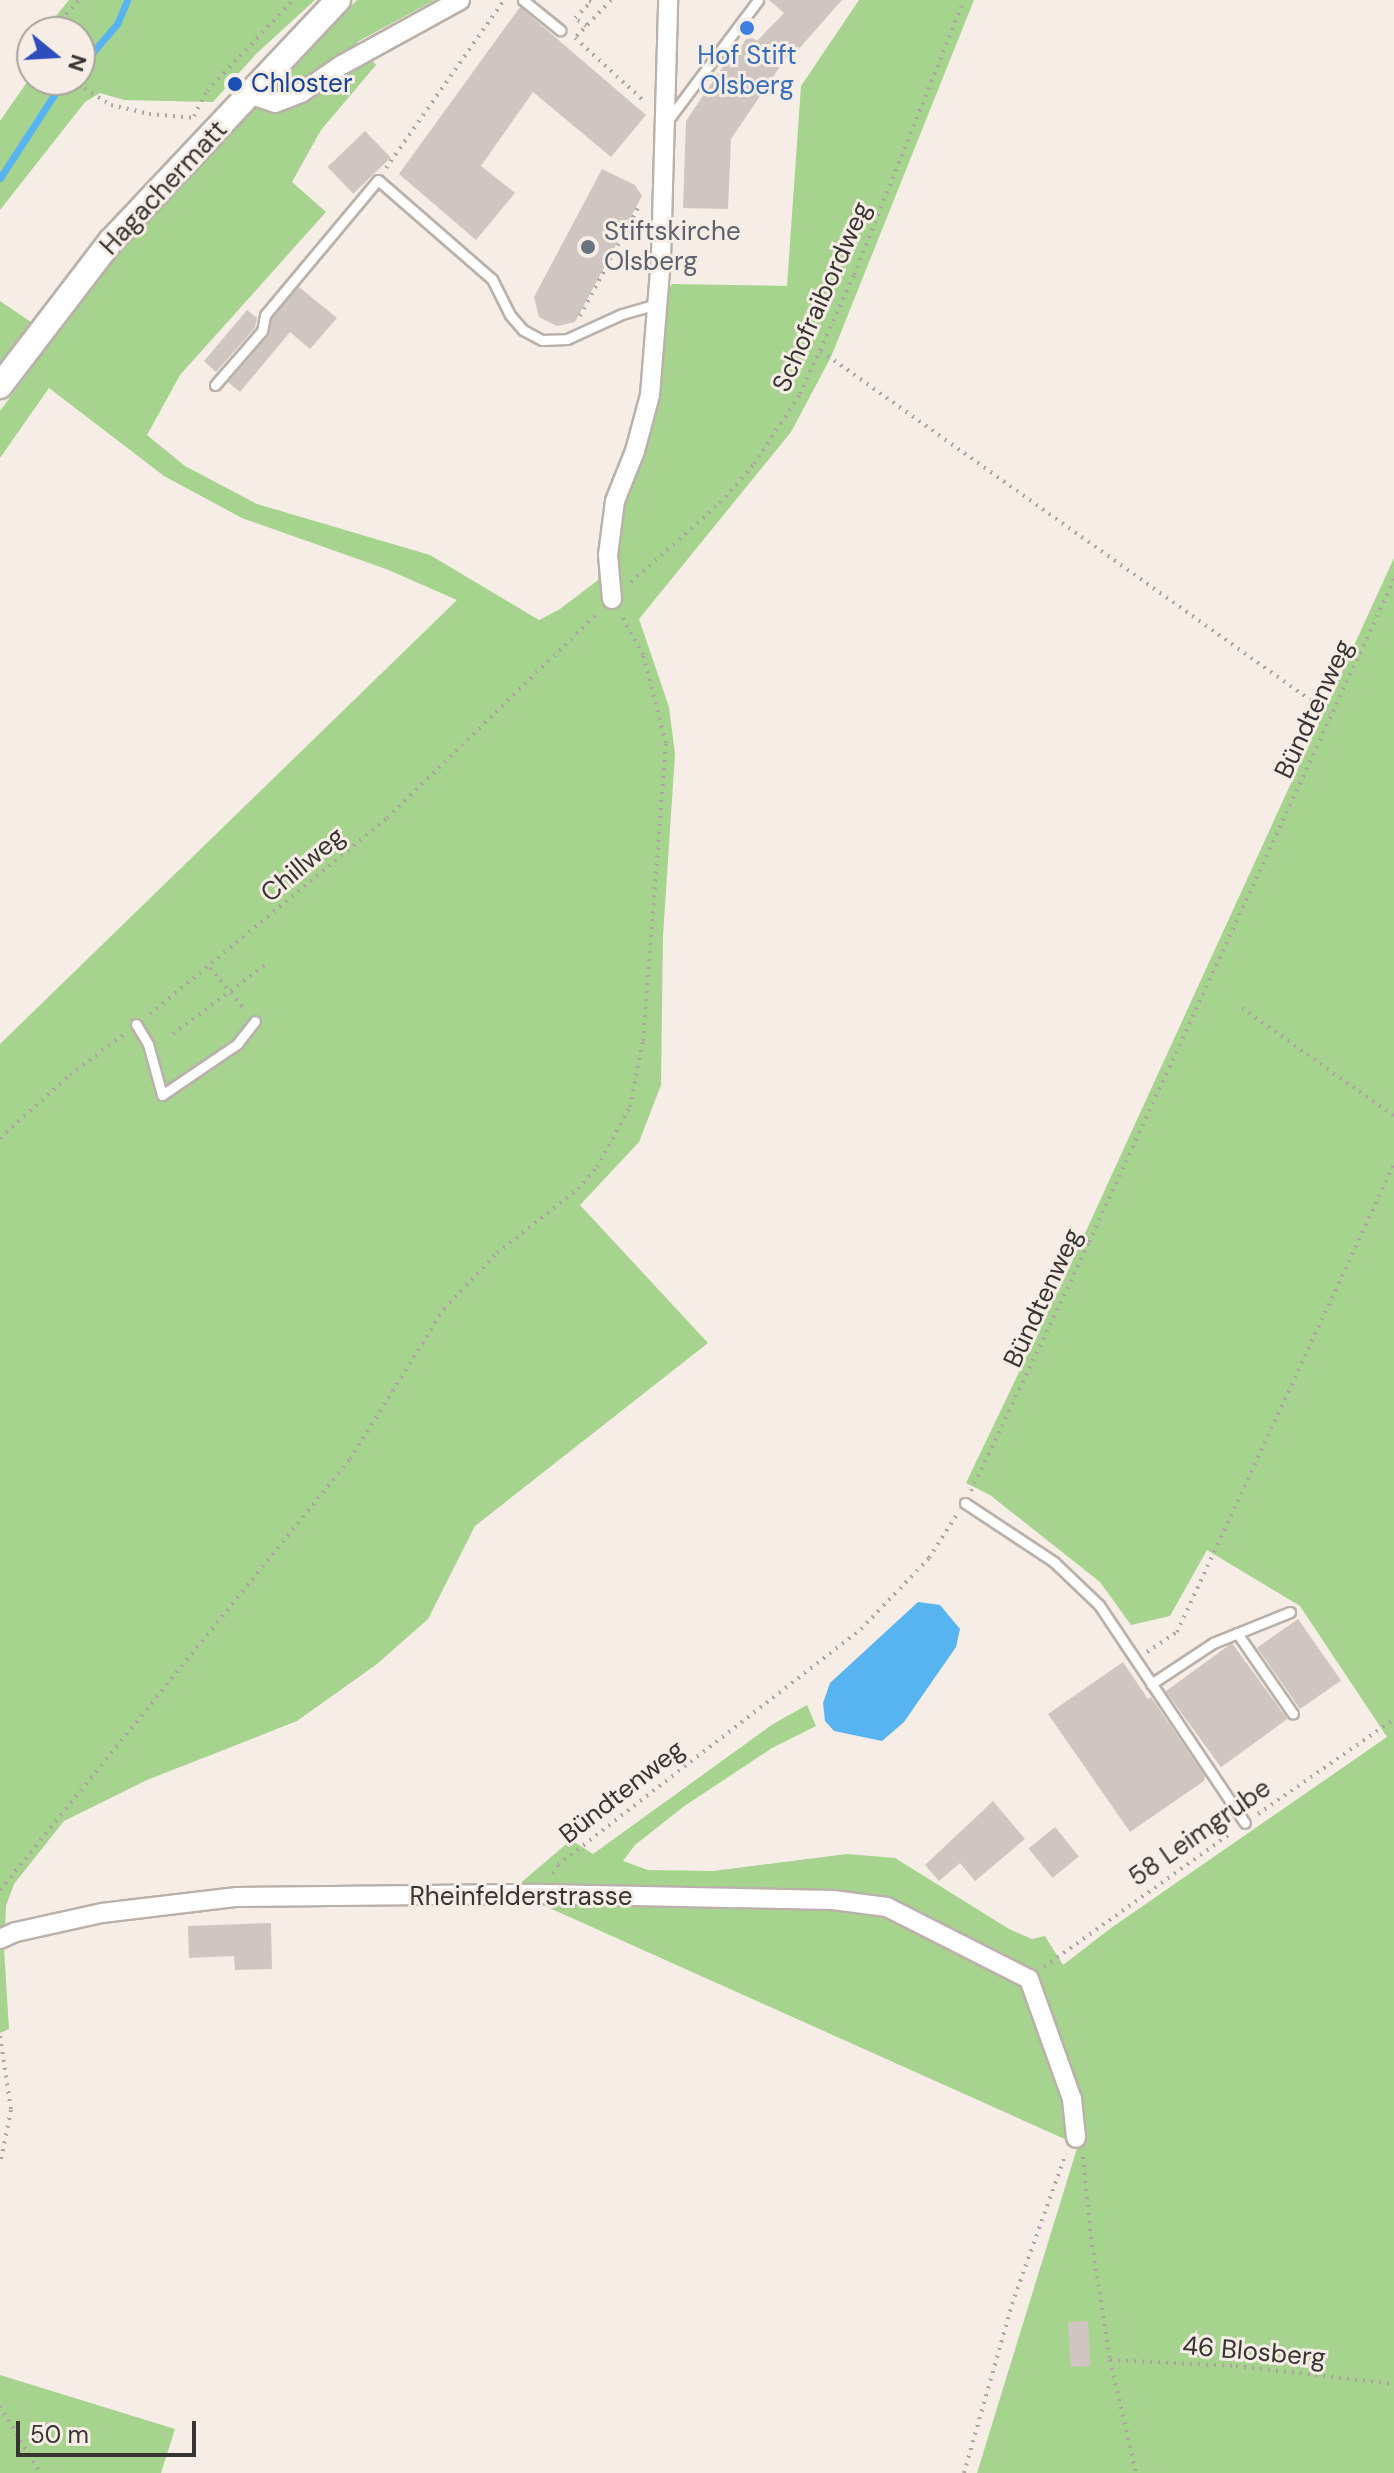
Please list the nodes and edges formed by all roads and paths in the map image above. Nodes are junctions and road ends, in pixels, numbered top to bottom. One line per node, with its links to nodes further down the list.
1 (79, 0): 12 (path)
2 (293, 0): 17 (path)
3 (338, 0): 15 (street, Hagachermatt)
4 (460, 0): 15 (street)
5 (504, 0): 20 (path)
6 (523, 0): 14 (lane)
7 (586, 0): 13 (path)
8 (611, 0): 13 (path)
9 (668, 0): 19 (street)
10 (758, 0): 19 (lane)
11 (964, 0): 24 (path, Schofraibordweg)
12 (64, 16)
13 (586, 26): 19 (path)
14 (560, 30)
15 (251, 95): 18 (street, Hagachermatt)
16 (96, 96): 17 (path)
17 (193, 118): 18 (path)
18 (226, 121): 26 (street, Hagachermatt)
19 (666, 123): 22 (street)
20 (378, 180): 23 (lane); 25 (lane)
21 (645, 194): 23 (path)
22 (657, 304): 23 (lane); 28 (street)
23 (567, 339)
24 (821, 351): 28 (path, Schofraibordweg); 29 (path)
25 (215, 385)
26 (0, 386)
27 (1394, 579): 29 (path, Bündtenweg)
28 (612, 599): 31 (path, Chillweg); 48 (path)
29 (1330, 714): 40 (path, Bündtenweg)
30 (269, 962): 32 (path)
31 (210, 968): 32 (path); 35 (path, Chillweg)
32 (230, 992): 34 (path); 36 (path)
33 (1242, 1008): 37 (path)
34 (255, 1021): 35 (lane)
35 (136, 1024): 38 (path, Chillweg)
36 (173, 1034)
37 (1394, 1116)
38 (0, 1138)
39 (1394, 1164): 43 (path)
40 (965, 1503): 43 (lane); 49 (path, Bündtenweg)
41 (1290, 1612): 42 (lane)
42 (1237, 1633): 44 (lane); 45 (lane)
43 (1136, 1660): 44 (lane)
44 (1151, 1684): 47 (lane)
45 (1293, 1714)
46 (1394, 1719): 47 (path, 58 Leimgrube)
47 (1245, 1823): 51 (path, 58 Leimgrube)
48 (0, 1890)
49 (542, 1894): 50 (street, Rheinfelderstrasse); 51 (street, Rheinfelderstrasse)
50 (0, 1939)
51 (1029, 1979): 53 (street)
52 (0, 2036): 54 (path)
53 (1076, 2138): 55 (path); 59 (path)
54 (0, 2164)
55 (1110, 2360): 56 (path, 46 Blosberg); 60 (path)
56 (1394, 2384)
57 (0, 2406): 58 (path)
58 (40, 2473)
59 (964, 2473)
60 (1136, 2473)

